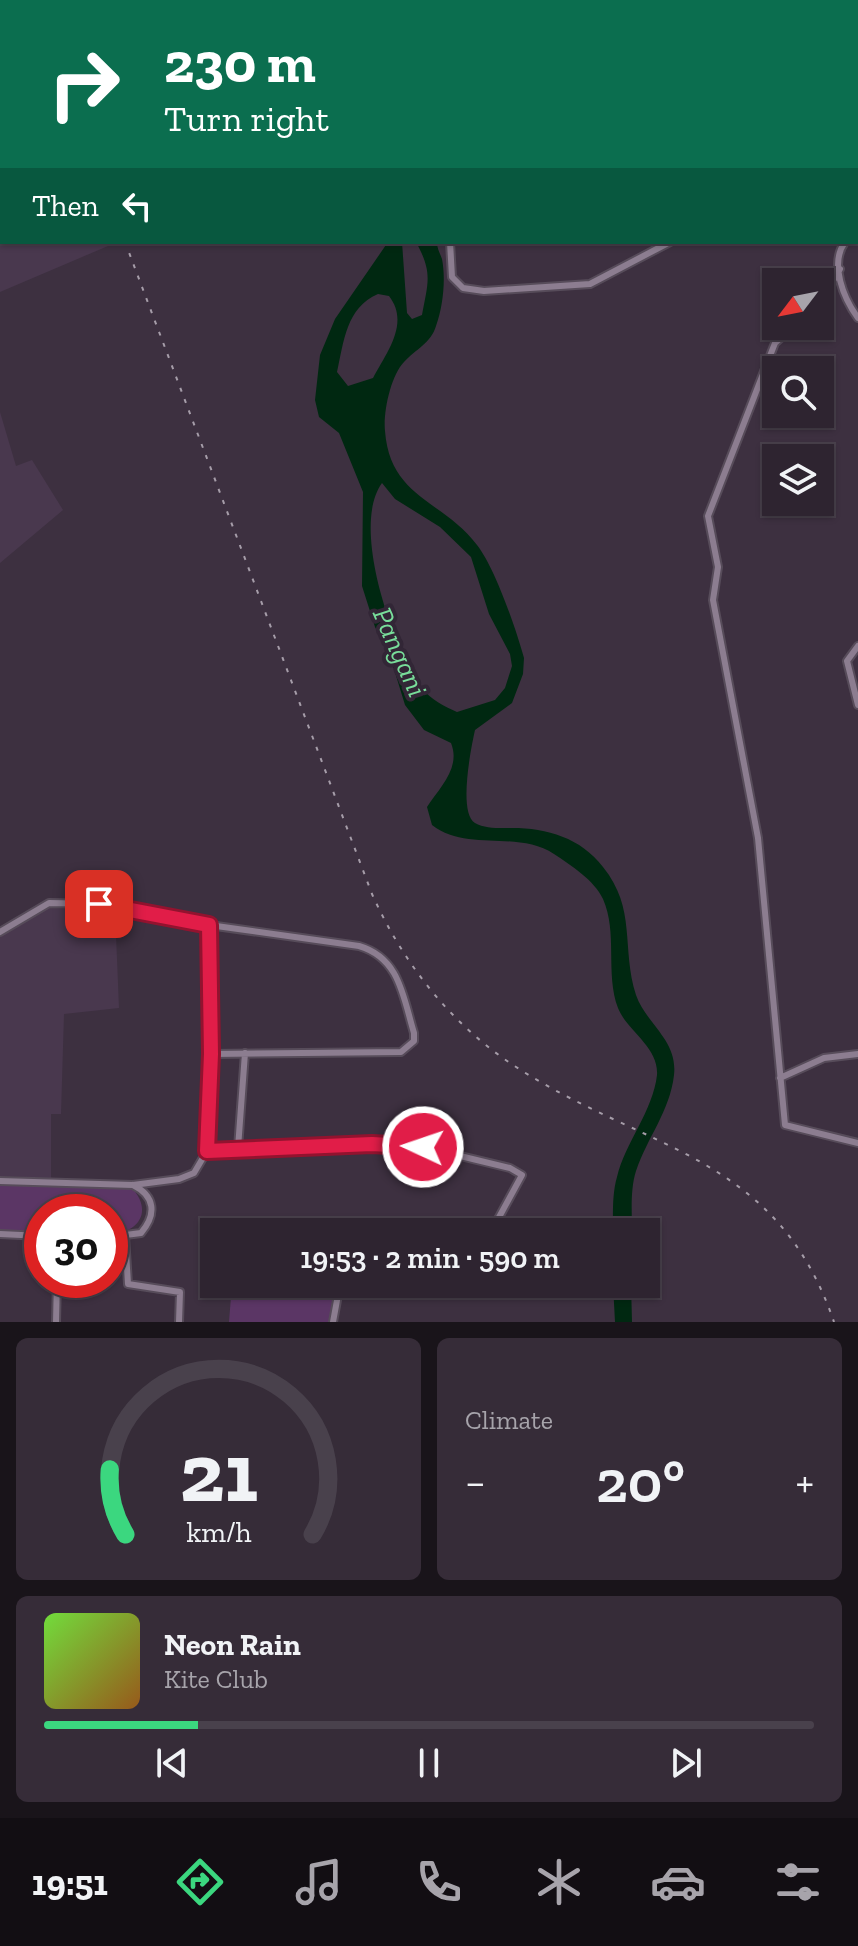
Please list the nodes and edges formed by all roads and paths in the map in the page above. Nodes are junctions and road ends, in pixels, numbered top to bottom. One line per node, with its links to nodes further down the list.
1 (450, 244): 2 (street)
2 (666, 244)
3 (844, 244): 4 (street)
4 (840, 269): 5 (street); 6 (street)
5 (834, 279)
6 (858, 318)
7 (778, 340): 15 (street)
8 (858, 646): 9 (street)
9 (858, 705)
10 (209, 925): 11 (street); 12 (street); 13 (street)
11 (0, 932)
12 (245, 1053): 13 (street); 17 (street)
13 (211, 1054): 18 (street)
14 (858, 1054): 15 (street)
15 (780, 1078): 16 (street)
16 (858, 1143)
17 (238, 1148): 18 (street); 21 (street)
18 (207, 1151): 20 (street)
19 (0, 1181): 20 (street)
20 (133, 1185): 24 (street)
21 (499, 1218)
22 (0, 1234): 23 (street)
23 (24, 1235)
24 (128, 1235)
25 (128, 1284): 29 (street)
26 (57, 1298): 28 (street)
27 (337, 1298): 30 (street)
28 (56, 1322)
29 (179, 1322)
30 (333, 1322)

